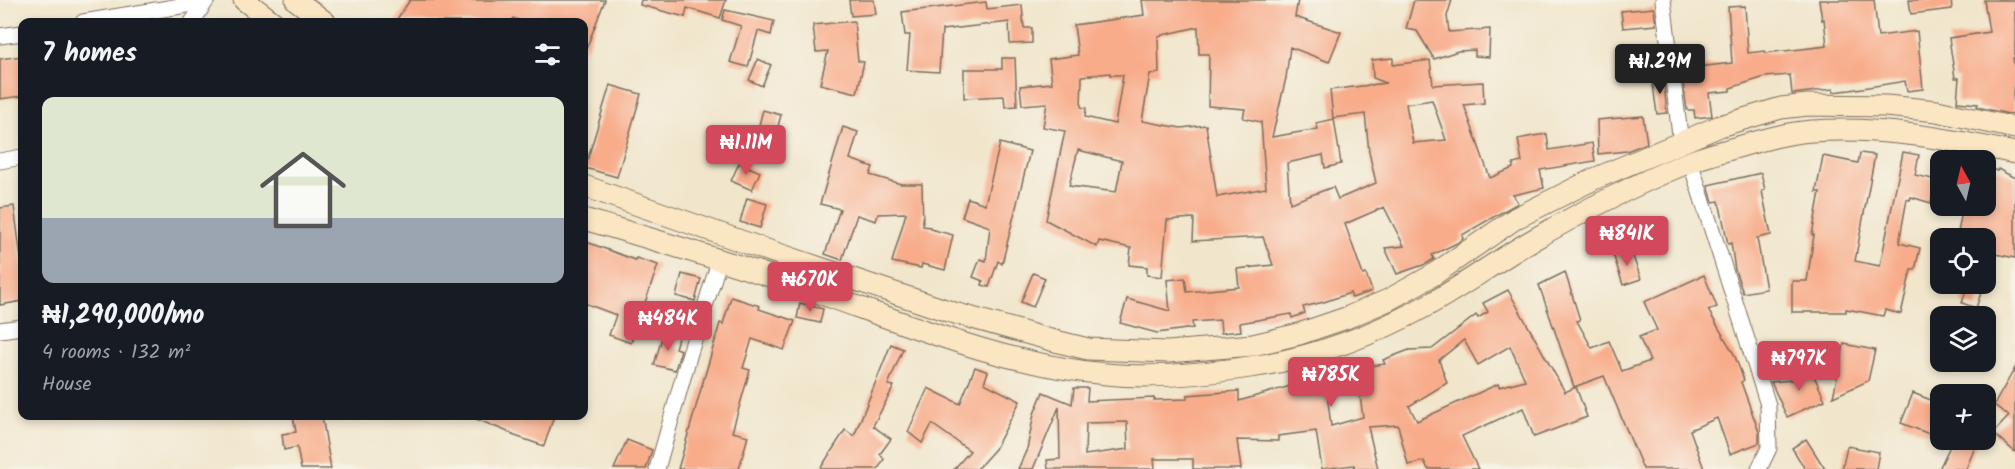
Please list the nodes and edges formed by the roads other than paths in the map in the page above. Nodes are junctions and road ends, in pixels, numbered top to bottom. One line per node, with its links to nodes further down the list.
1 (244, 0): 7 (main road)
2 (296, 0): 8 (main road)
3 (1662, 0): 14 (street)
4 (206, 1): 5 (street); 6 (street)
5 (106, 18)
6 (195, 18)
7 (268, 18)
8 (320, 18)
9 (18, 34): 10 (street)
10 (0, 36)
11 (1994, 123): 12 (main road); 13 (main road); 14 (main road)
12 (2015, 128)
13 (1981, 146): 14 (main road); 15 (main road)
14 (1686, 152): 18 (main road); 20 (main road); 24 (street)
15 (2015, 153)
16 (18, 158): 17 (street)
17 (0, 160)
18 (588, 187)
19 (588, 220): 20 (main road)
20 (720, 259): 23 (street)
21 (18, 328): 22 (street)
22 (0, 330)
23 (657, 469)
24 (1759, 469)

